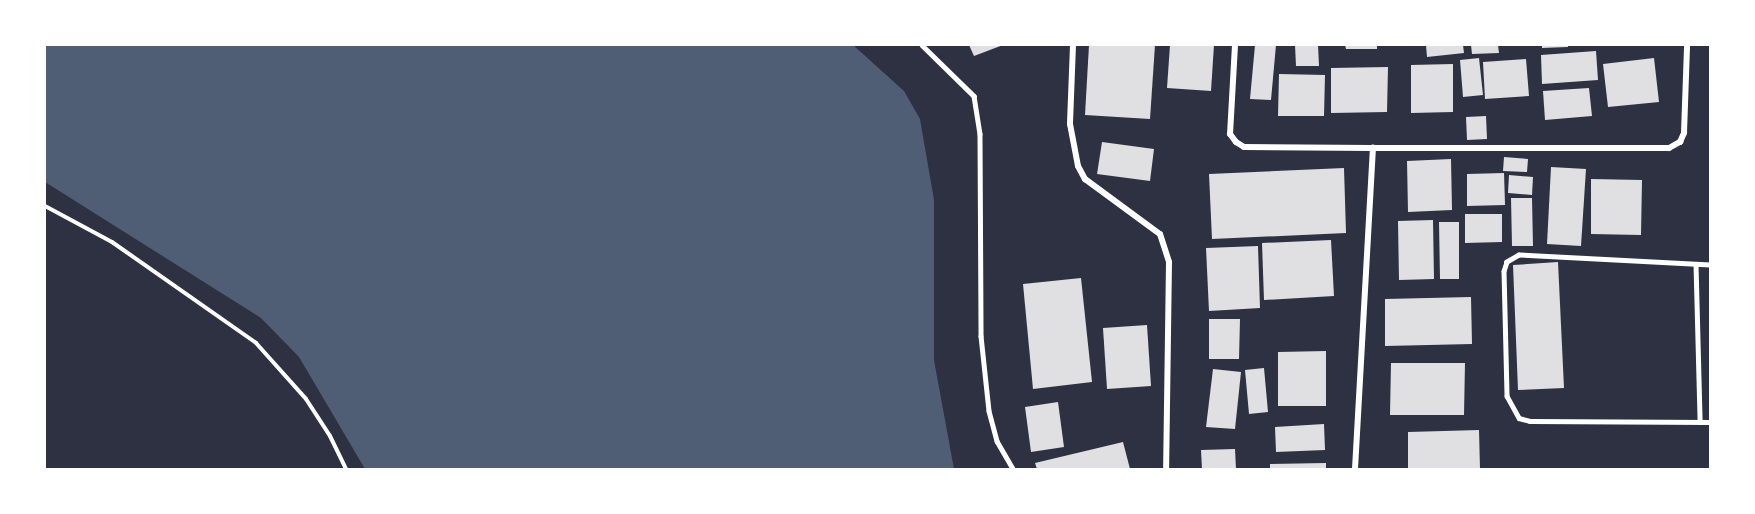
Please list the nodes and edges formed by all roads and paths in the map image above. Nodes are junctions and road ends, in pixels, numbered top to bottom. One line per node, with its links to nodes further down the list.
1 (922, 45): 12 (lane)
2 (1073, 45): 13 (street)
3 (1236, 45): 5 (street)
4 (1687, 45): 5 (street)
5 (1373, 148): 14 (street)
6 (45, 206): 11 (path)
7 (1696, 264): 8 (lane); 9 (lane); 9 (lane)
8 (1710, 265)
9 (1700, 422): 10 (lane)
10 (1710, 422)
11 (346, 469)
12 (1013, 469)
13 (1166, 469)
14 (1355, 469)

